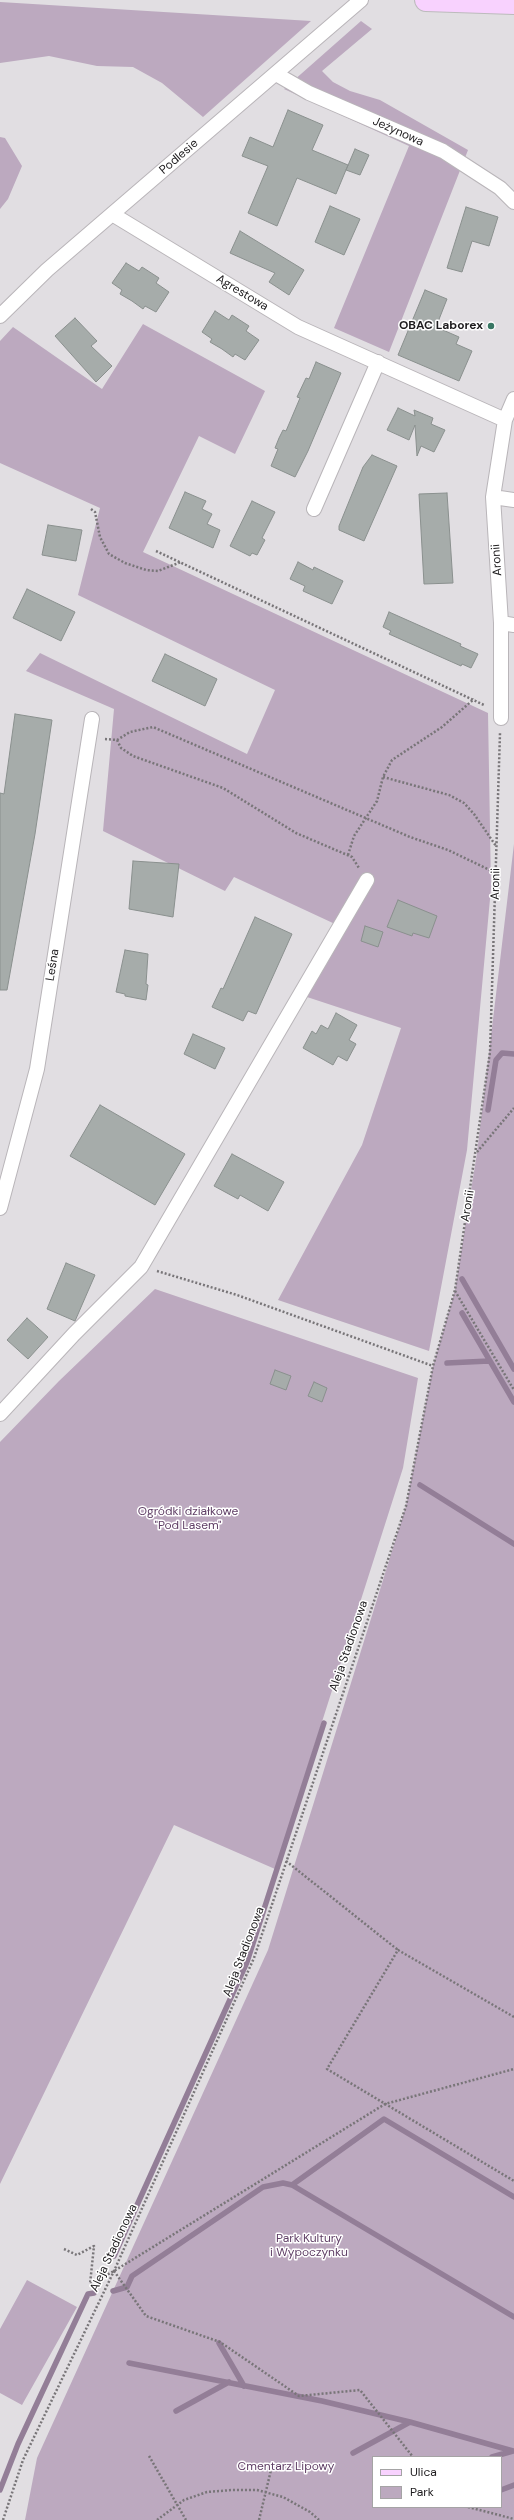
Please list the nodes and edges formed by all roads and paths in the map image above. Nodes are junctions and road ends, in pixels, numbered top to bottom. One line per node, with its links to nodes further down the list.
1 (361, 0): 4 (street, Podlesie)
2 (426, 0): 3 (main road)
3 (514, 3)
4 (276, 74): 5 (street, Jeżynowa); 6 (street, Podlesie)
5 (514, 202)
6 (112, 214): 7 (street, Podlesie); 8 (street, Agrestowa)
7 (0, 316)
8 (378, 362): 10 (street, Agrestowa); 14 (street)
9 (514, 399): 10 (street, Aronii)
10 (505, 420): 11 (street, Aronii)
11 (493, 497): 12 (street); 17 (street, Aronii)
12 (514, 500)
13 (90, 509): 16 (path)
14 (314, 509)
15 (156, 551): 16 (path)
16 (181, 562): 18 (path)
17 (508, 624): 19 (street, Aronii)
18 (474, 699): 19 (path); 21 (path)
19 (501, 715): 23 (path, Aronii)
20 (92, 719): 30 (street, Leśna)
21 (383, 777): 22 (path); 23 (path)
22 (367, 819): 24 (path); 24 (path); 26 (path)
23 (496, 846): 26 (path, Aronii)
24 (348, 855): 25 (path)
25 (352, 857)
26 (496, 873): 29 (path, Aronii)
27 (367, 880): 31 (street)
28 (514, 1108): 29 (path)
29 (477, 1153): 32 (path, Aronii)
30 (0, 1208)
31 (141, 1267): 33 (path); 35 (street)
32 (455, 1290): 33 (path, Aronii); 34 (path)
33 (433, 1366): 36 (path, Aleja Stadionowa)
34 (514, 1390)
35 (0, 1414)
36 (286, 1861): 37 (path); 43 (path, Aleja Stadionowa)
37 (398, 1950): 38 (path); 40 (path)
38 (514, 2017)
39 (514, 2069): 40 (path)
40 (385, 2104): 41 (path); 43 (path)
41 (514, 2180)
42 (64, 2248): 43 (path)
43 (114, 2271): 45 (path); 51 (path, Aleja Stadionowa)
44 (149, 2456): 48 (path)
45 (412, 2456)
46 (271, 2470): 47 (path)
47 (265, 2492): 48 (path); 54 (path); 55 (path)
48 (176, 2504): 52 (path); 53 (path)
49 (472, 2508): 50 (path)
50 (514, 2519)
51 (3, 2520)
52 (157, 2520)
53 (186, 2520)
54 (259, 2520)
55 (319, 2520)

